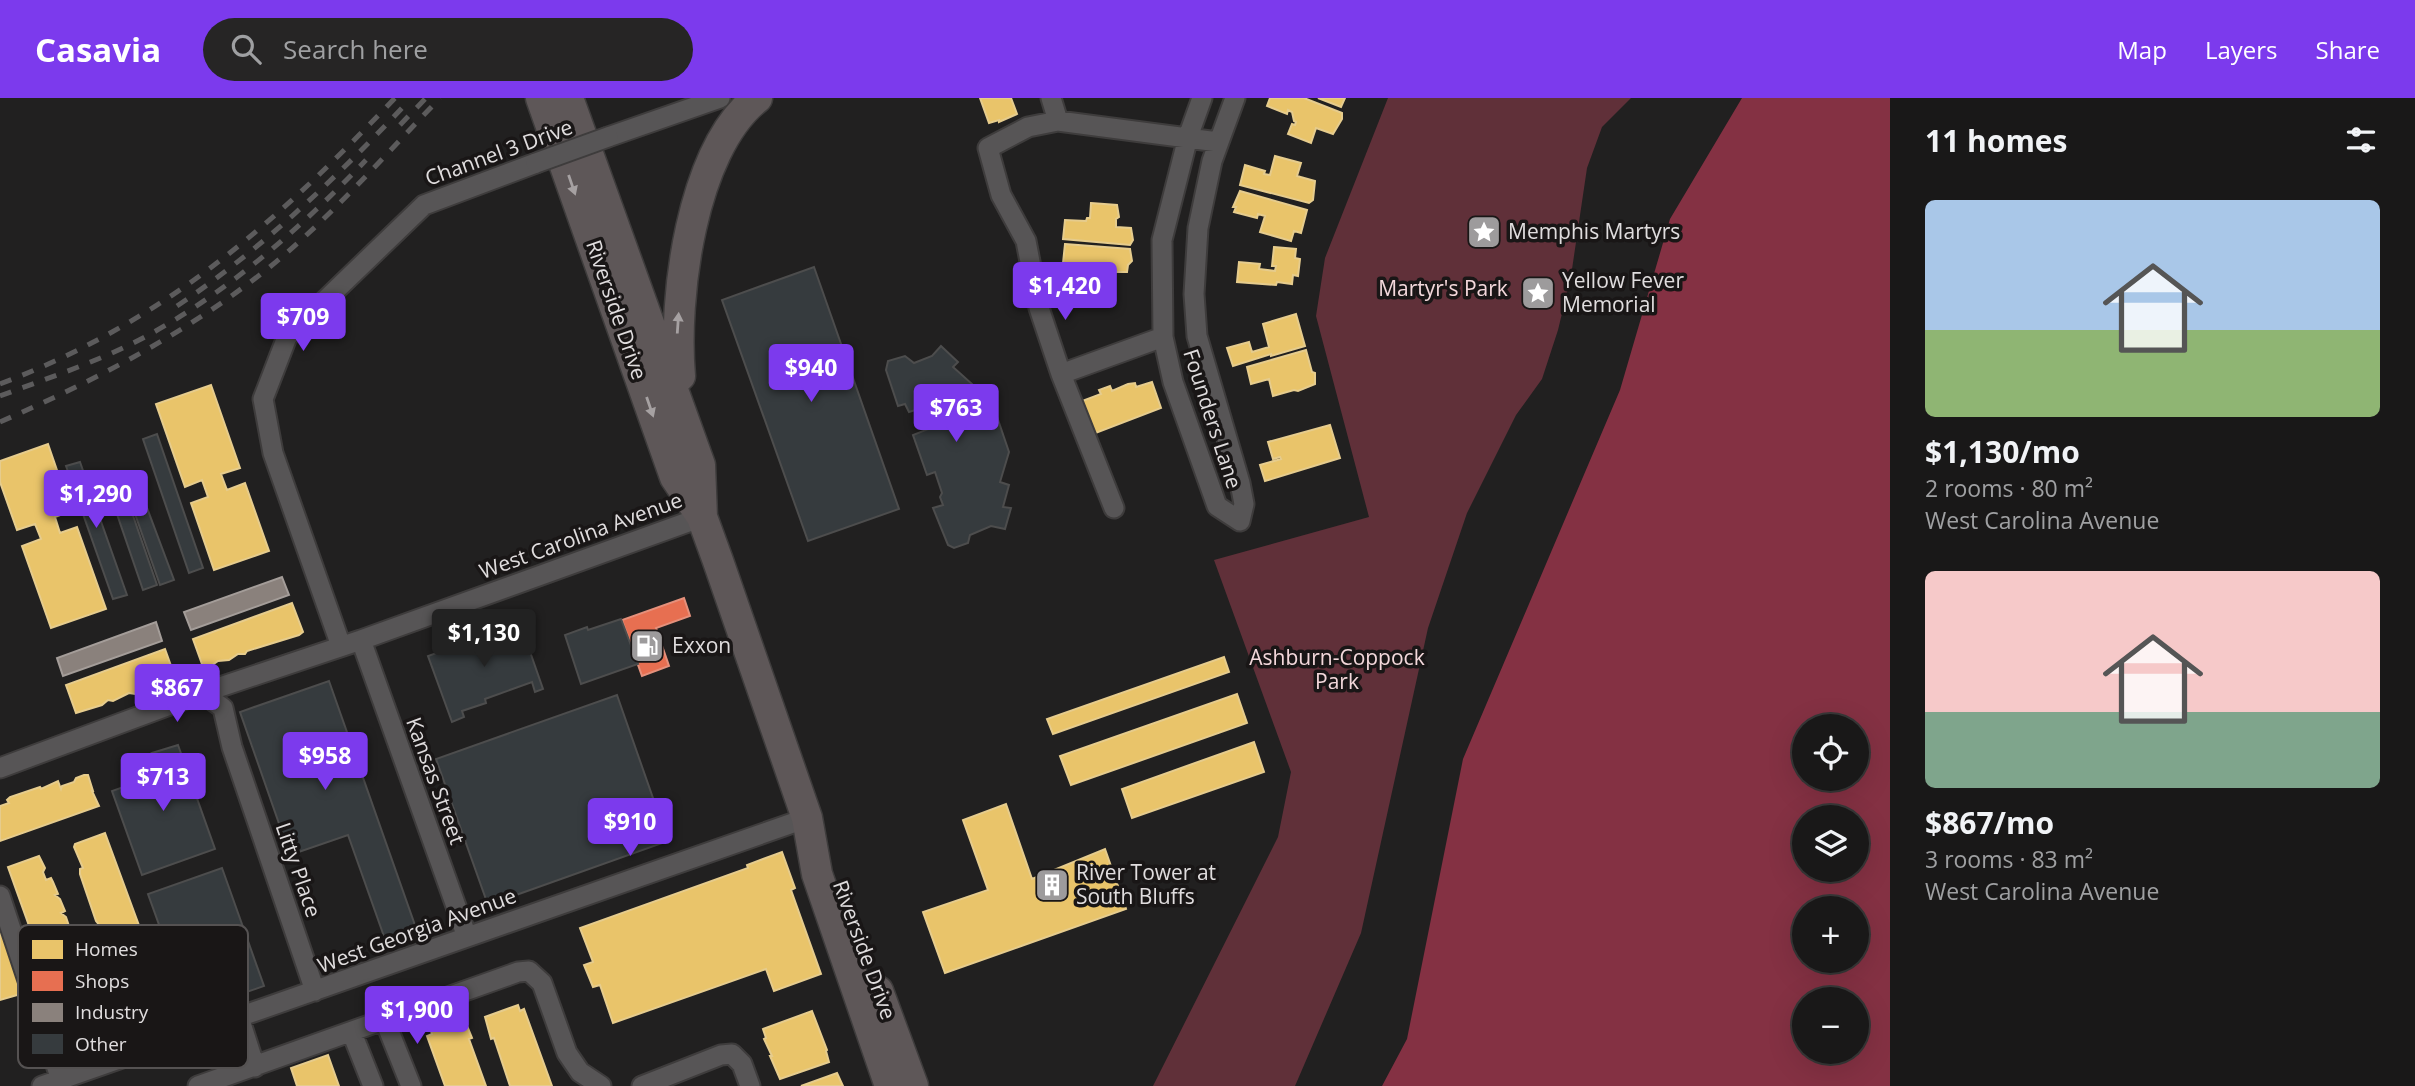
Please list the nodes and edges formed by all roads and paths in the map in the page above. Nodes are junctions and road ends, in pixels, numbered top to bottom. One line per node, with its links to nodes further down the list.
1 (541, 98): 15 (main road, Riverside Drive, one-way to 15)
2 (568, 98): 13 (main road, Riverside Drive)
3 (720, 98): 17 (street, Channel 3 Drive, bridge)
4 (757, 98): 13 (main road, one-way to 4)
5 (1051, 98): 8 (street)
6 (1202, 98): 9 (street, Founders Lane)
7 (1235, 98): 10 (street, Founders Lane)
8 (1058, 121): 9 (street); 12 (street)
9 (1188, 138): 10 (street); 11 (street, Founders Lane)
10 (1218, 142): 11 (street, Founders Lane)
11 (1163, 337): 12 (street)
12 (1061, 374): 14 (street)
13 (683, 415): 15 (main road, Riverside Drive)
14 (1114, 508)
15 (702, 517): 16 (street, West Carolina Avenue); 20 (main road, Riverside Drive)
16 (361, 640): 17 (street, West Carolina Avenue); 22 (street, Kansas Street)
17 (341, 646): 18 (street, West Carolina Avenue)
18 (202, 693): 19 (street, West Carolina Avenue); 24 (street, Litty Place)
19 (0, 768)
20 (807, 818): 22 (street, West Georgia Avenue); 29 (main road, Riverside Drive); 41 (main road, Riverside Drive)
21 (0, 896): 23 (street)
22 (467, 937): 24 (street, West Georgia Avenue)
23 (18, 961)
24 (315, 991): 25 (street, West Georgia Avenue)
25 (248, 1014)
26 (385, 1021): 27 (street); 35 (street); 36 (street)
27 (352, 1033): 30 (street); 34 (street)
28 (248, 1045): 30 (street)
29 (878, 1052): 39 (street); 40 (main road, Riverside Drive)
30 (255, 1067): 33 (street)
31 (94, 1068): 32 (street, West Georgia Avenue)
32 (52, 1083)
33 (198, 1086)
34 (373, 1086)
35 (411, 1086)
36 (601, 1086)
37 (642, 1086): 38 (street)
38 (750, 1086)
39 (876, 1086)
40 (890, 1086)
41 (913, 1086)

